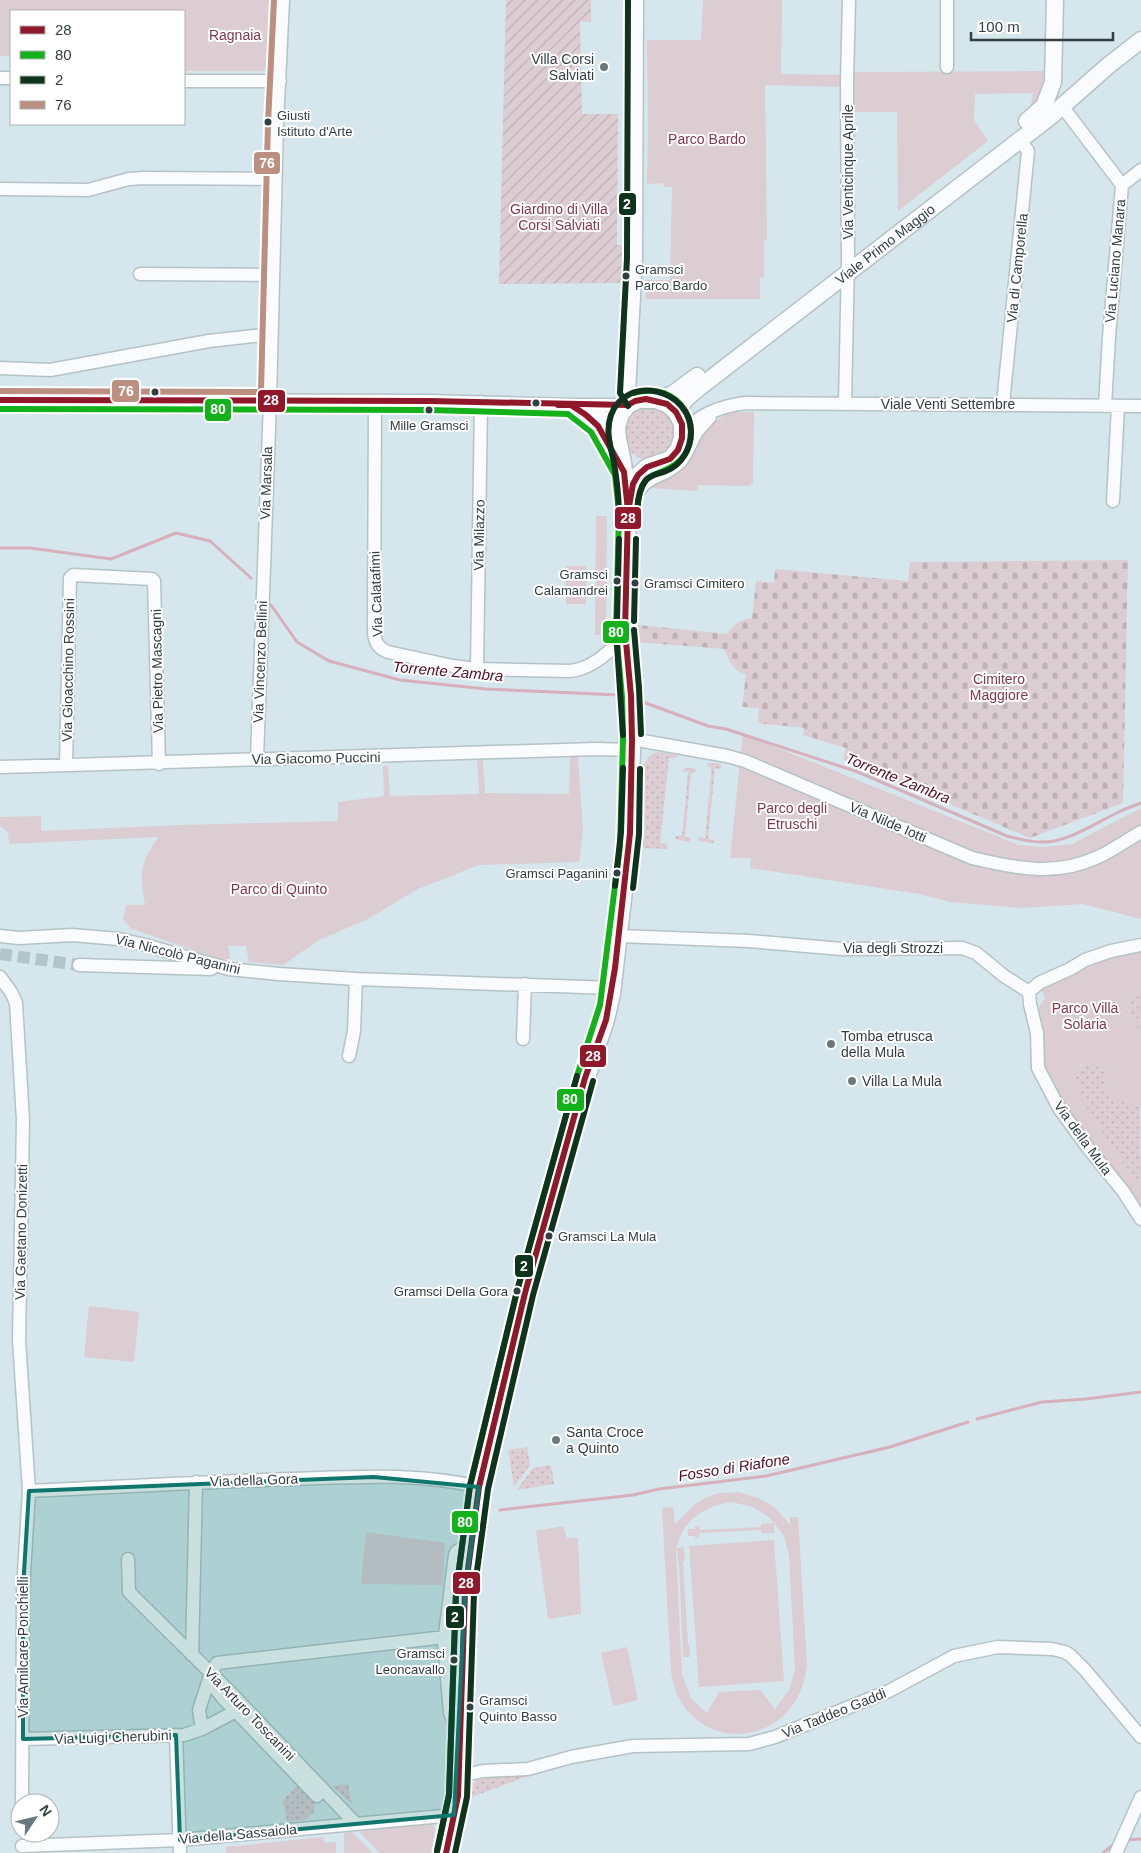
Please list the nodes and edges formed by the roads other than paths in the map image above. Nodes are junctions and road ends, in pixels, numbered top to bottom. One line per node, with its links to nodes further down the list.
1 (283, 0): 11 (street, Via Marsala)
2 (637, 0): 28 (street)
3 (849, 0): 18 (street, Via Venticinque Aprile)
4 (947, 0): 7 (street)
5 (1054, 0): 9 (main road)
6 (1141, 40): 8 (main road, Viale Primo Maggio)
7 (946, 66)
8 (1099, 73): 9 (main road, Viale Primo Maggio); 12 (main road, Viale Primo Maggio)
9 (1059, 76): 18 (main road, Viale Primo Maggio)
10 (185, 81): 11 (street)
11 (280, 81): 15 (street, Via Marsala)
12 (1062, 106): 13 (main road, Viale Primo Maggio); 16 (street, Via Luciano Manara)
13 (1013, 145): 18 (main road, Viale Primo Maggio); 30 (street, Via di Camporella)
14 (1141, 170): 16 (street)
15 (276, 179): 17 (street); 20 (street, Via Marsala)
16 (1122, 185): 32 (street, Via Luciano Manara)
17 (0, 189)
18 (848, 266): 24 (main road, Viale Primo Maggio); 29 (street, Via Venticinque Aprile); 35 (main road, Viale Primo Maggio)
19 (140, 274): 20 (street)
20 (273, 275): 21 (street, Via Marsala)
21 (271, 334): 22 (street); 25 (street, Via Marsala)
22 (0, 368)
23 (0, 400): 25 (street)
24 (656, 400): 28 (main road); 35 (main road)
25 (270, 401): 26 (street); 42 (street, Via Marsala)
26 (375, 401): 27 (street); 45 (street, Via Calatafimi)
27 (481, 402): 31 (street); 45 (street, Via Milazzo)
28 (632, 403): 31 (street); 37 (main road)
29 (845, 404): 30 (street, Viale Venti Settembre); 34 (street, Viale Venti Settembre)
30 (1003, 404): 32 (street, Viale Venti Settembre)
31 (571, 405): 37 (street); 39 (street)
32 (1112, 406): 33 (street, Viale Venti Settembre); 40 (street, Via Luciano Manara)
33 (1141, 406)
34 (718, 410): 36 (street, Viale Venti Settembre); 41 (street)
35 (680, 419): 36 (main road)
36 (682, 437): 38 (main road)
37 (619, 441): 38 (main road); 39 (main road)
38 (654, 465): 41 (main road)
39 (624, 472): 41 (main road)
40 (1113, 501)
41 (628, 512): 44 (main road)
42 (263, 565): 47 (street, Via Vincenzo Bellini)
43 (71, 576): 48 (street, Via Pietro Mascagni); 49 (street, Via Gioacchino Rossini)
44 (625, 637): 45 (street, Via Calatafimi); 46 (main road)
45 (477, 669)
46 (632, 744): 47 (street, Via Giacomo Puccini); 51 (street, Via Nilde Iotti); 53 (main road)
47 (257, 758): 48 (street, Via Giacomo Puccini)
48 (159, 764): 49 (street, Via Giacomo Puccini)
49 (66, 765): 50 (street, Via Giacomo Puccini)
50 (0, 767)
51 (1141, 832)
52 (0, 936): 56 (street, Via Niccolò Paganini)
53 (619, 936): 60 (main road); 61 (street, Via degli Strozzi)
54 (1141, 945): 61 (street)
55 (79, 965): 56 (street)
56 (229, 970): 58 (street, Via Niccolò Paganini)
57 (0, 977): 67 (street, Via Gaetano Donizetti)
58 (356, 979): 59 (street, Via Niccolò Paganini); 63 (street)
59 (525, 984): 60 (street, Via Niccolò Paganini); 62 (street)
60 (612, 988): 66 (main road)
61 (1029, 992): 64 (street, Via della Mula)
62 (523, 1039)
63 (349, 1056)
64 (1141, 1219)
65 (196, 1482): 66 (street, Via della Gora); 67 (street, Via della Gora); 72 (street)
66 (478, 1487): 68 (main road)
67 (28, 1491): 79 (street, Via Amilcare Ponchielli)
68 (470, 1550): 71 (street); 75 (main road)
69 (128, 1559): 70 (street, Via Arturo Toscanini)
70 (143, 1607): 72 (street, Via Arturo Toscanini); 73 (street, Via Arturo Toscanini)
71 (445, 1637): 73 (street); 75 (street)
72 (192, 1655): 73 (street, Via Arturo Toscanini)
73 (211, 1673): 74 (street, Via Arturo Toscanini); 76 (street); 84 (street, Via Arturo Toscanini)
74 (236, 1711): 76 (street, Via Arturo Toscanini); 84 (street, Via Arturo Toscanini)
75 (461, 1726): 80 (main road)
76 (202, 1729): 77 (street, Via Luigi Cherubini)
77 (176, 1735): 79 (street, Via Luigi Cherubini); 85 (street)
78 (1141, 1737): 80 (street, Via Taddeo Gaddi)
79 (23, 1739): 81 (street, Via Amilcare Ponchielli)
80 (460, 1769): 83 (main road)
81 (22, 1793)
82 (1141, 1797): 89 (street)
83 (454, 1815): 84 (street, Via della Sassaiola); 88 (main road)
84 (350, 1824): 85 (street, Via della Sassaiola)
85 (180, 1840): 86 (street, Via della Sassaiola); 87 (street)
86 (22, 1844)
87 (180, 1853)
88 (446, 1853)
89 (1116, 1853)

